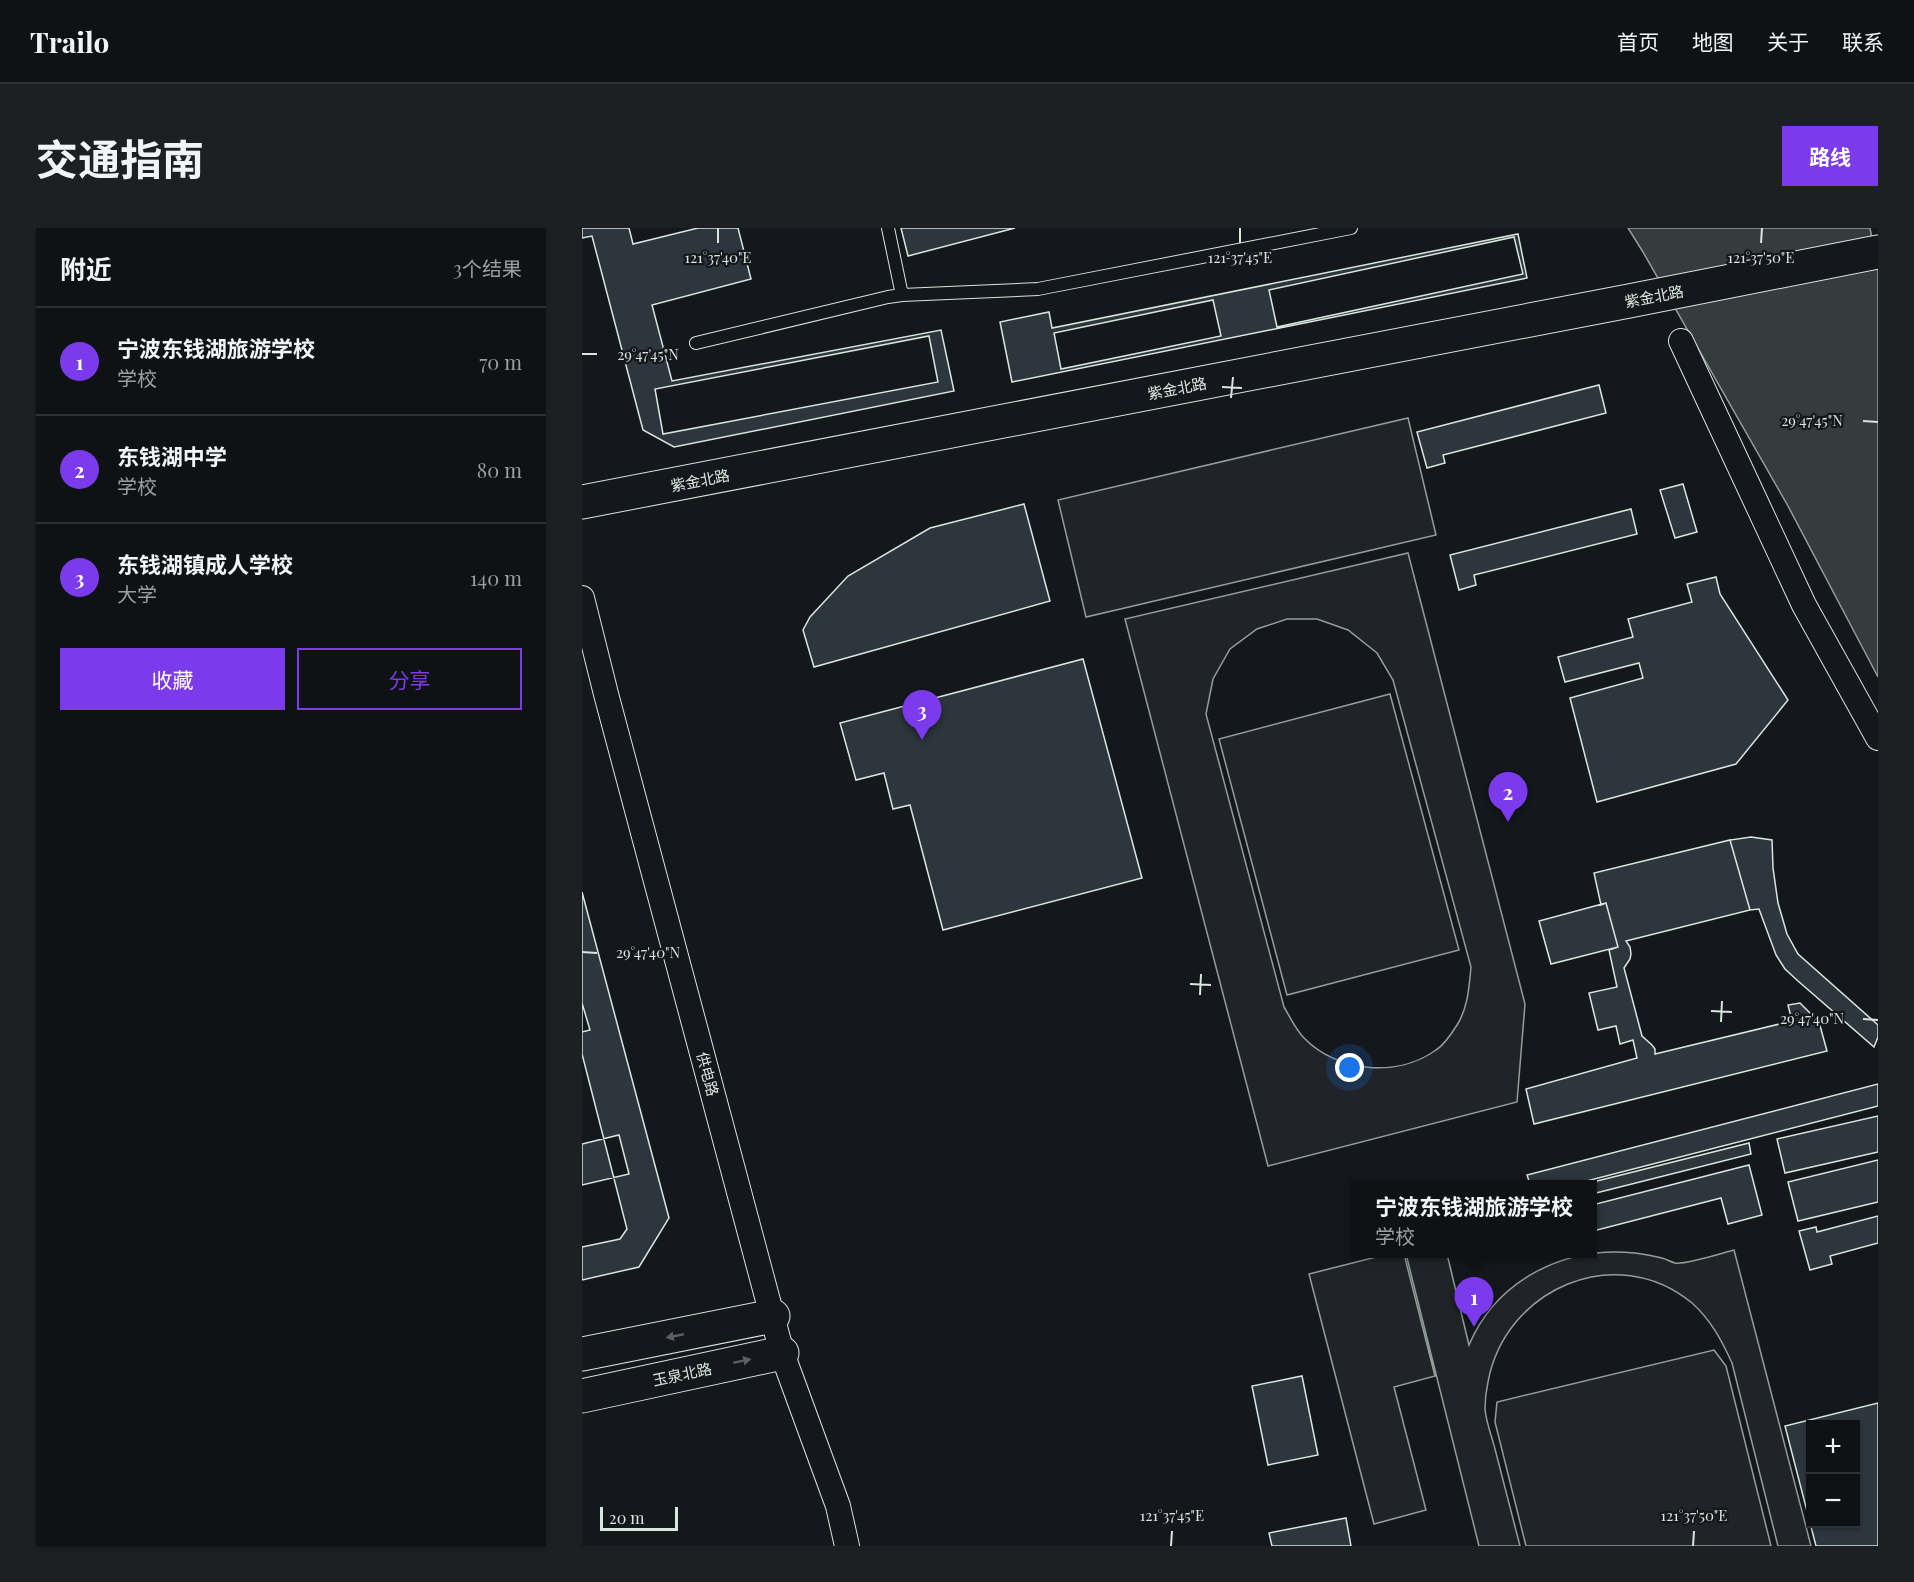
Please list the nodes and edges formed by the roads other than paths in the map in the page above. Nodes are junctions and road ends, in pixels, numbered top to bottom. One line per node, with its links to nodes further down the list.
1 (888, 228): 4 (lane)
2 (1351, 228): 4 (lane)
3 (1878, 252): 7 (street, 紫金北路)
4 (902, 295): 6 (lane)
5 (1681, 341): 9 (street)
6 (696, 343)
7 (582, 502)
8 (582, 598): 10 (street, 供电路)
9 (1878, 738)
10 (774, 1316): 11 (street, 供电路); 12 (street, one-way to 12)
11 (782, 1353): 13 (street, 玉泉北路, one-way to 11); 14 (street, 供电路)
12 (582, 1354)
13 (582, 1396)
14 (848, 1546)

